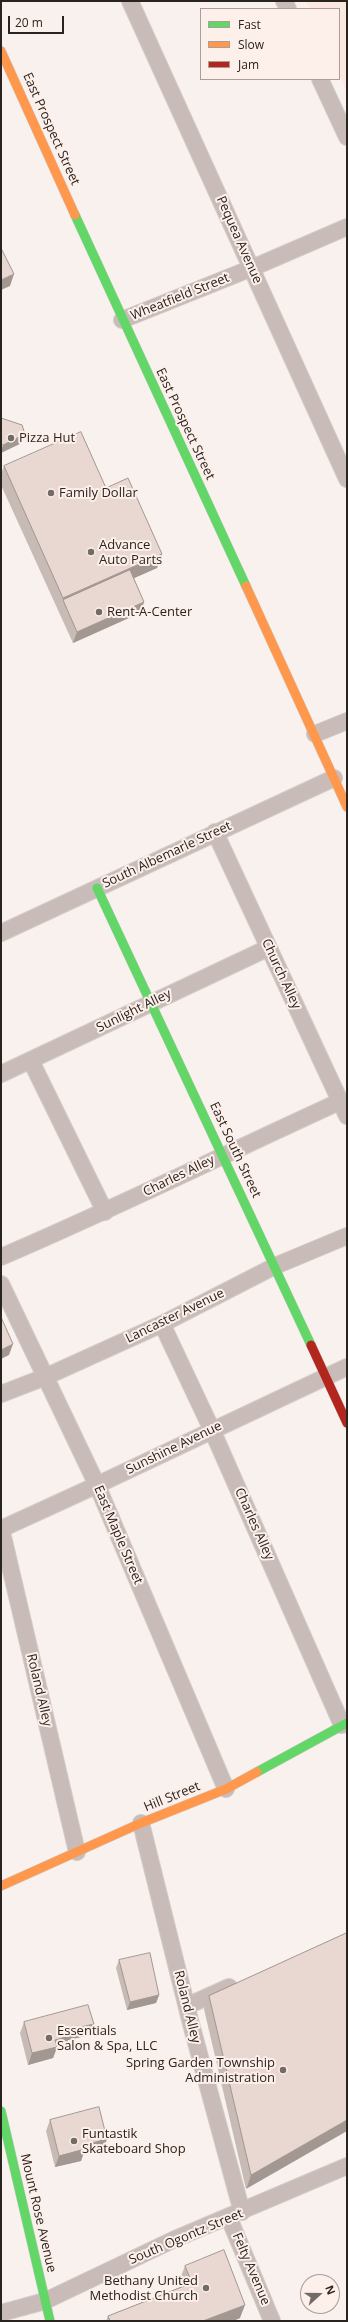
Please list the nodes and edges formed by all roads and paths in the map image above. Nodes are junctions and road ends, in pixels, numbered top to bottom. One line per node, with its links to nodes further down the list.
1 (130, 1): 6 (street, Pequea Avenue)
2 (1, 51): 7 (street, East Prospect Street)
3 (320, 80): 4 (street)
4 (347, 137)
5 (347, 227): 6 (street, Wheatfield Street)
6 (252, 268): 7 (street, Wheatfield Street); 8 (street, Pequea Avenue)
7 (122, 320): 10 (street, East Prospect Street)
8 (347, 479)
9 (347, 721): 10 (street)
10 (315, 734): 11 (street, East Prospect Street)
11 (334, 778): 12 (street, East Prospect Street); 13 (street, South Albemarle Street)
12 (347, 807)
13 (215, 832): 14 (street, South Albemarle Street); 16 (street, Church Alley)
14 (97, 888): 15 (street, South Albemarle Street); 17 (street, East South Street)
15 (1, 933)
16 (268, 948): 17 (street, Sunlight Alley); 20 (street, Church Alley)
17 (152, 1002): 18 (street, Sunlight Alley); 22 (street, East South Street)
18 (31, 1061): 19 (street, Sunlight Alley); 23 (street)
19 (1, 1074)
20 (341, 1101): 21 (street, Church Alley); 22 (street, Charles Alley)
21 (347, 1116)
22 (223, 1155): 23 (street, Charles Alley); 26 (street, East South Street)
23 (105, 1212): 25 (street, Charles Alley)
24 (347, 1236): 26 (street, Lancaster Avenue)
25 (1, 1257)
26 (275, 1266): 28 (street, Lancaster Avenue); 30 (street, East South Street)
27 (1, 1284): 31 (street, East Maple Street)
28 (162, 1324): 31 (street, Lancaster Avenue); 34 (street, Charles Alley)
29 (347, 1367): 30 (street, Sunshine Avenue)
30 (325, 1376): 33 (street, East South Street); 34 (street, Sunshine Avenue)
31 (44, 1377): 32 (street, Lancaster Avenue); 35 (street, East Maple Street)
32 (1, 1394)
33 (347, 1423)
34 (212, 1430): 35 (street, Sunshine Avenue); 37 (street, Charles Alley)
35 (97, 1486): 36 (street, Sunshine Avenue); 38 (street, East Maple Street)
36 (1, 1528): 40 (street, Roland Alley)
37 (345, 1724): 38 (street, Hill Street)
38 (226, 1789): 39 (street, Hill Street)
39 (141, 1823): 40 (street, Hill Street); 43 (street, Roland Alley)
40 (77, 1852): 41 (street, Hill Street)
41 (1, 1886)
42 (245, 1980): 43 (street)
43 (187, 2006): 46 (street, Roland Alley)
44 (1, 2111): 47 (street, Mount Rose Avenue)
45 (347, 2166): 46 (street, South Ogontz Street)
46 (236, 2215): 47 (street, South Ogontz Street); 50 (street, Felty Avenue)
47 (45, 2301): 48 (street, South Ogontz Street); 49 (street, Mount Rose Avenue)
48 (1, 2313)
49 (50, 2321)
50 (272, 2321)

